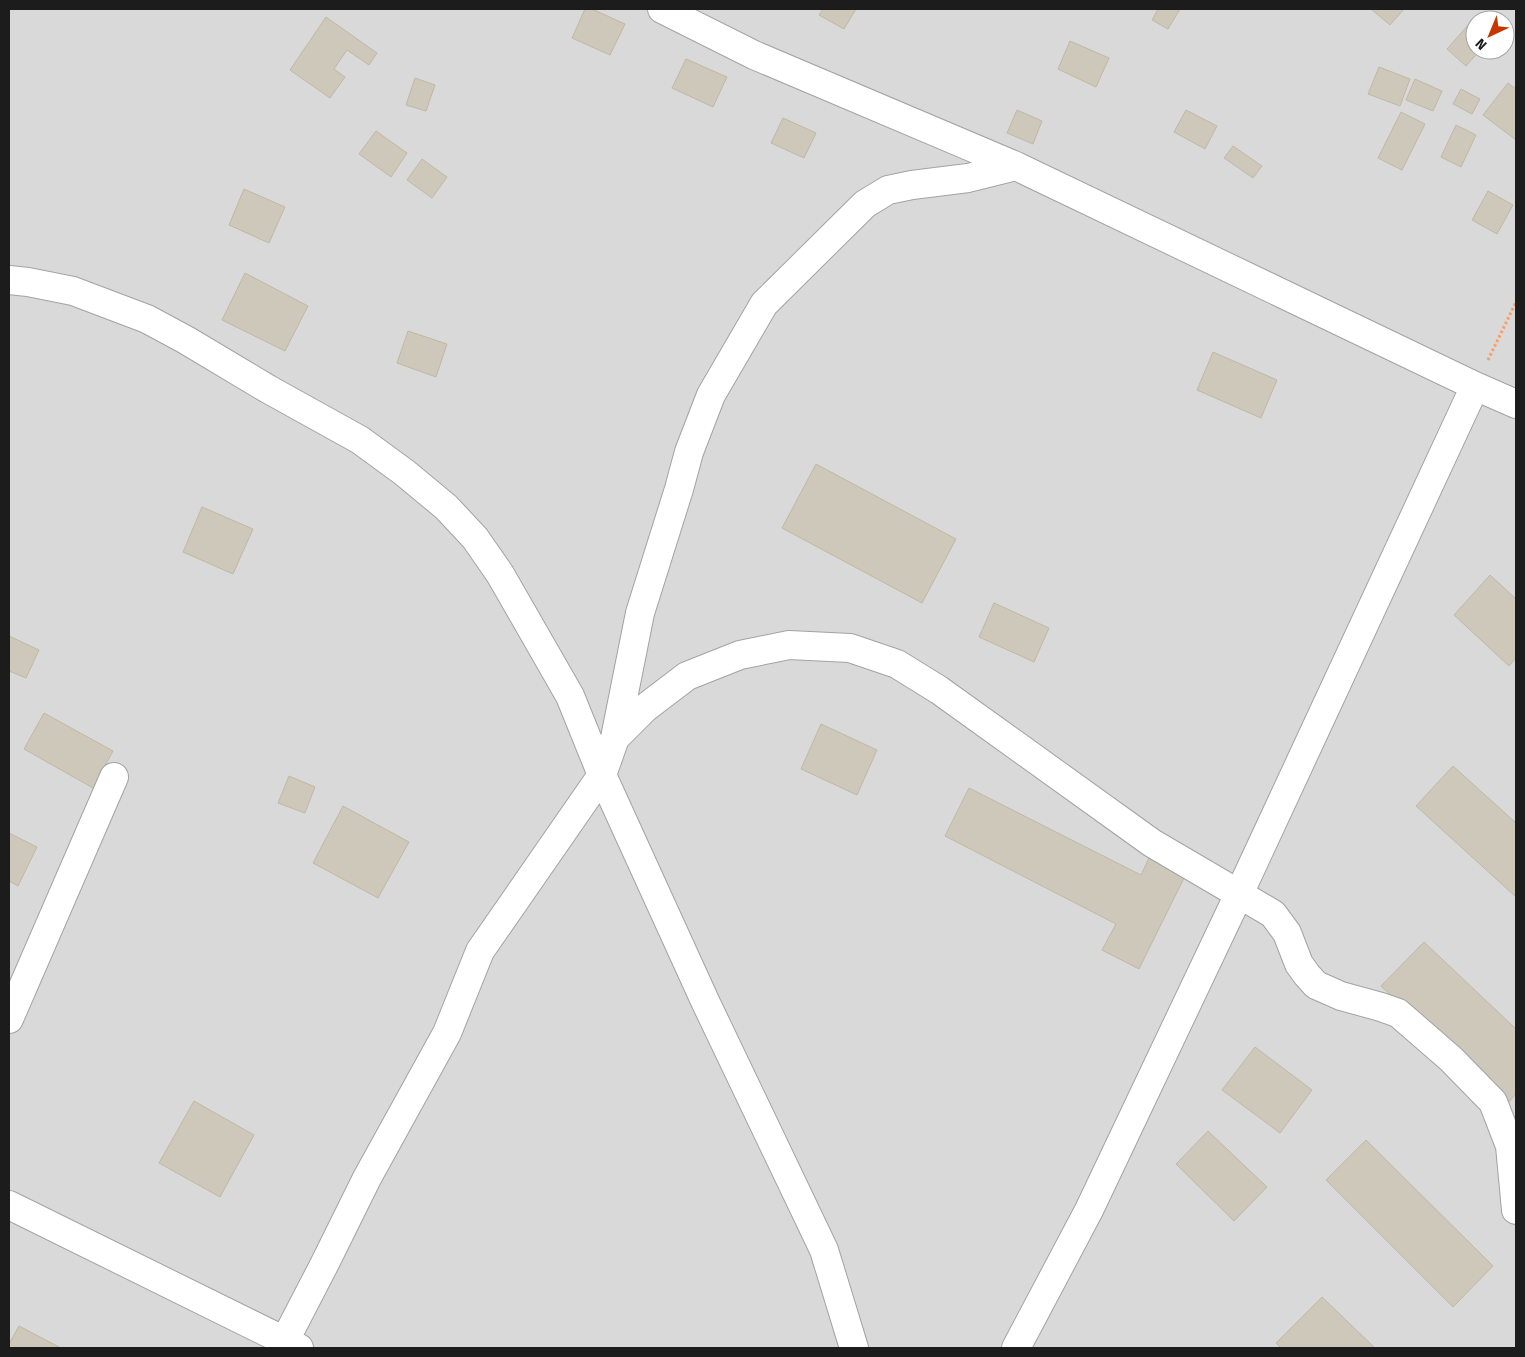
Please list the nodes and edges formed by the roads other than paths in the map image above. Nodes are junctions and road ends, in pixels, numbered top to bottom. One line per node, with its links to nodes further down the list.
1 (662, 9): 2 (street)
2 (1016, 166): 4 (street); 6 (street)
3 (9, 280): 7 (street)
4 (1474, 386): 5 (street); 9 (street)
5 (1516, 404)
6 (614, 738): 7 (street); 9 (street)
7 (602, 775): 13 (street); 14 (street)
8 (114, 777): 10 (street)
9 (1239, 894): 12 (street); 15 (street)
10 (9, 1019)
11 (9, 1205): 13 (street)
12 (1516, 1210)
13 (288, 1346)
14 (854, 1348)
15 (1016, 1348)

